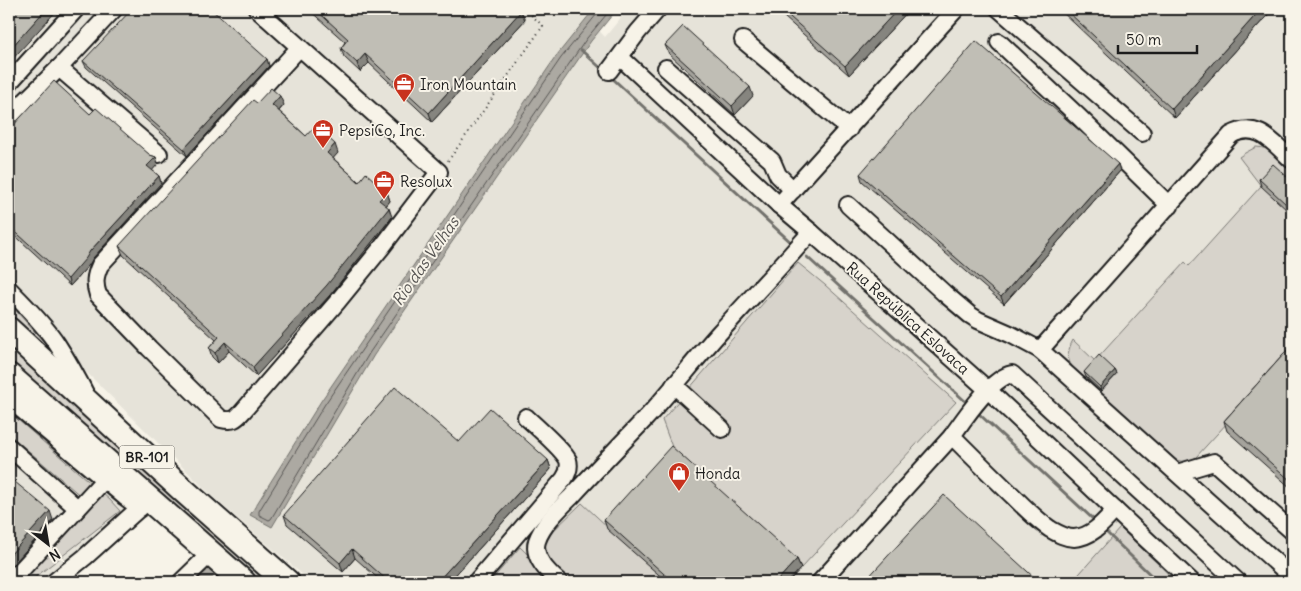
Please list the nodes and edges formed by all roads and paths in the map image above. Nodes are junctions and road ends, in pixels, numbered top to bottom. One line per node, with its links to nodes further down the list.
1 (76, 9): 15 (street)
2 (114, 9): 12 (street)
3 (257, 9): 10 (street)
4 (525, 9): 21 (path)
5 (658, 9): 11 (street)
6 (956, 9): 17 (street)
7 (999, 9): 18 (street)
8 (743, 40): 17 (street)
9 (999, 42): 25 (street)
10 (300, 47): 21 (street); 21 (street)
11 (620, 57): 14 (street); 23 (street, Rua República Eslovaca)
12 (59, 68): 16 (street); 19 (street)
13 (666, 68): 22 (street)
14 (609, 71)
15 (9, 83)
16 (9, 117)
17 (849, 129): 22 (street)
18 (1142, 133)
19 (159, 154)
20 (1292, 160): 25 (street)
21 (439, 172)
22 (793, 190): 23 (street)
23 (779, 205): 26 (street, Rua República Eslovaca)
24 (848, 205): 29 (street)
25 (1170, 206): 29 (street)
26 (811, 232): 31 (street); 32 (street, Rua República Eslovaca)
27 (9, 289): 34 (street)
28 (9, 330): 34 (highway, BR-101)
29 (1040, 350): 39 (street)
30 (9, 376): 41 (highway, BR-101)
31 (674, 386): 36 (street); 53 (street)
32 (988, 390): 37 (street); 43 (street, Rua República Eslovaca); 56 (street)
33 (9, 399): 40 (street)
34 (92, 406): 51 (highway, BR-101)
35 (526, 417): 52 (street)
36 (722, 429)
37 (952, 436): 43 (street); 54 (street)
38 (9, 447): 42 (street)
39 (1177, 473): 44 (street); 46 (street)
40 (104, 480): 41 (street); 42 (street)
41 (145, 503): 45 (highway, BR-101); 48 (street)
42 (77, 508): 47 (street)
43 (1114, 510): 55 (street, Rua República Eslovaca)
44 (1292, 531)
45 (210, 554): 49 (street); 50 (highway, BR-101)
46 (1292, 577)
47 (10, 582)
48 (54, 582)
49 (181, 582)
50 (242, 582)
51 (288, 582)
52 (476, 582)
53 (559, 582)
54 (820, 582)
55 (1192, 582)
56 (1238, 582)

